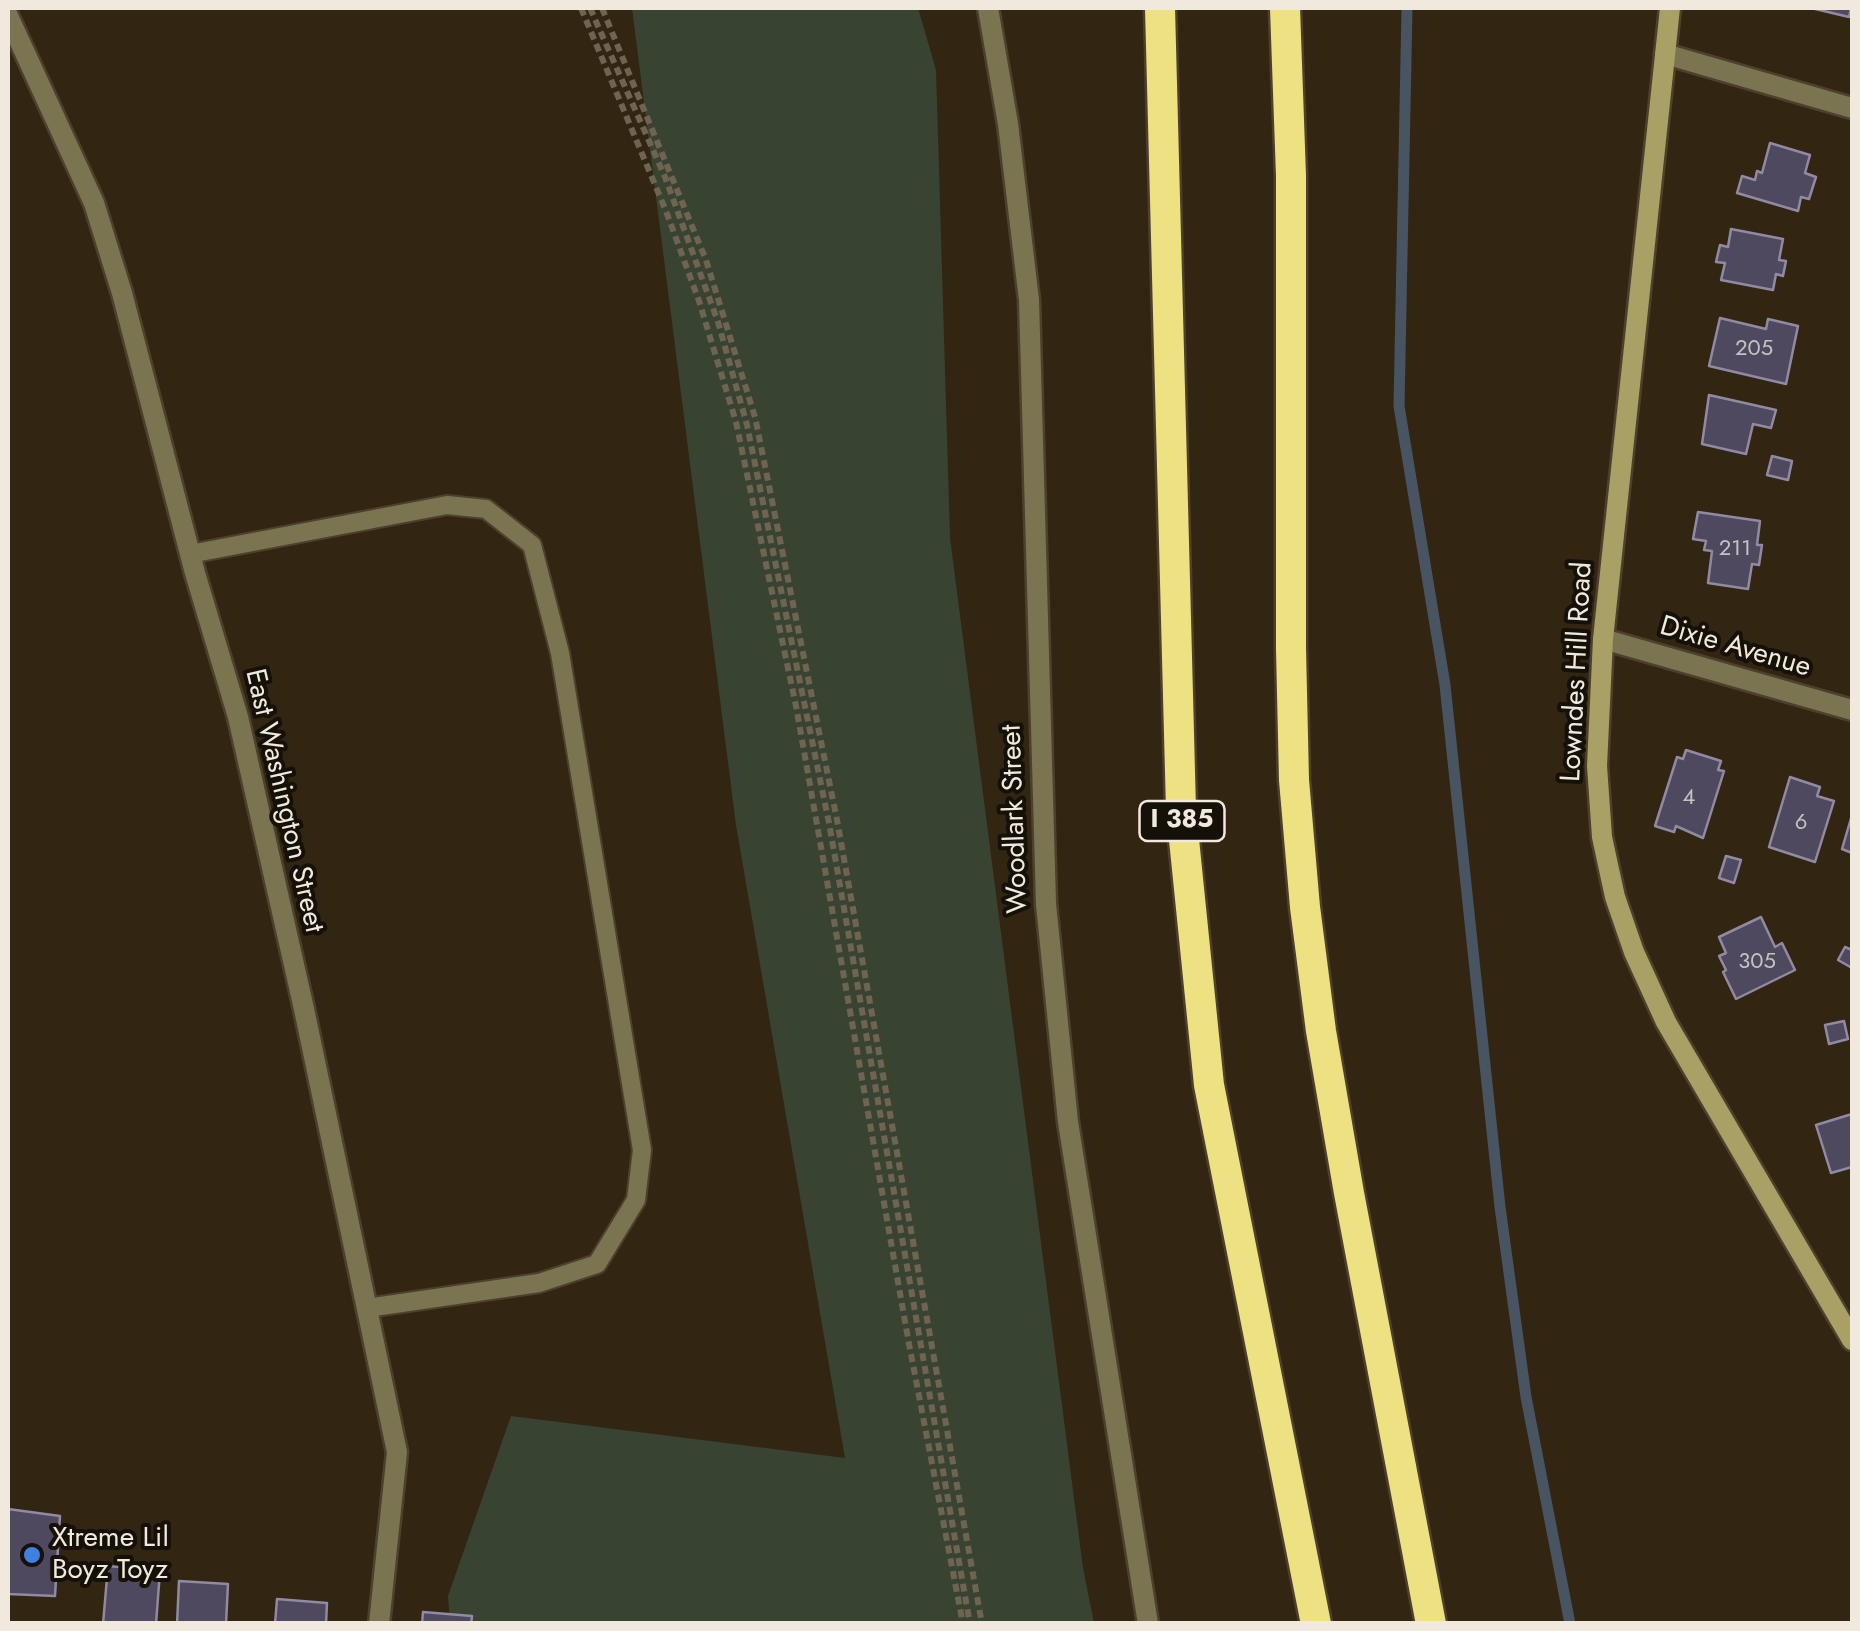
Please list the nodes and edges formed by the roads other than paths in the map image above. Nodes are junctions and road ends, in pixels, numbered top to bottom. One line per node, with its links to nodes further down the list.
1 (988, 8): 14 (street, Woodlark Street)
2 (1160, 8): 15 (highway, I 385)
3 (1285, 8): 16 (highway)
4 (1670, 8): 6 (street, Lowndes Hill Road)
5 (8, 16): 8 (street, East Washington Street)
6 (1665, 54): 7 (street); 9 (street, Lowndes Hill Road)
7 (1852, 108)
8 (190, 554): 11 (street, East Washington Street); 11 (lane)
9 (1603, 639): 10 (street, Dixie Avenue); 12 (street, Lowndes Hill Road)
10 (1852, 710)
11 (367, 1308): 13 (street, East Washington Street)
12 (1849, 1329)
13 (379, 1624)
14 (1148, 1624)
15 (1316, 1624)
16 (1432, 1624)

